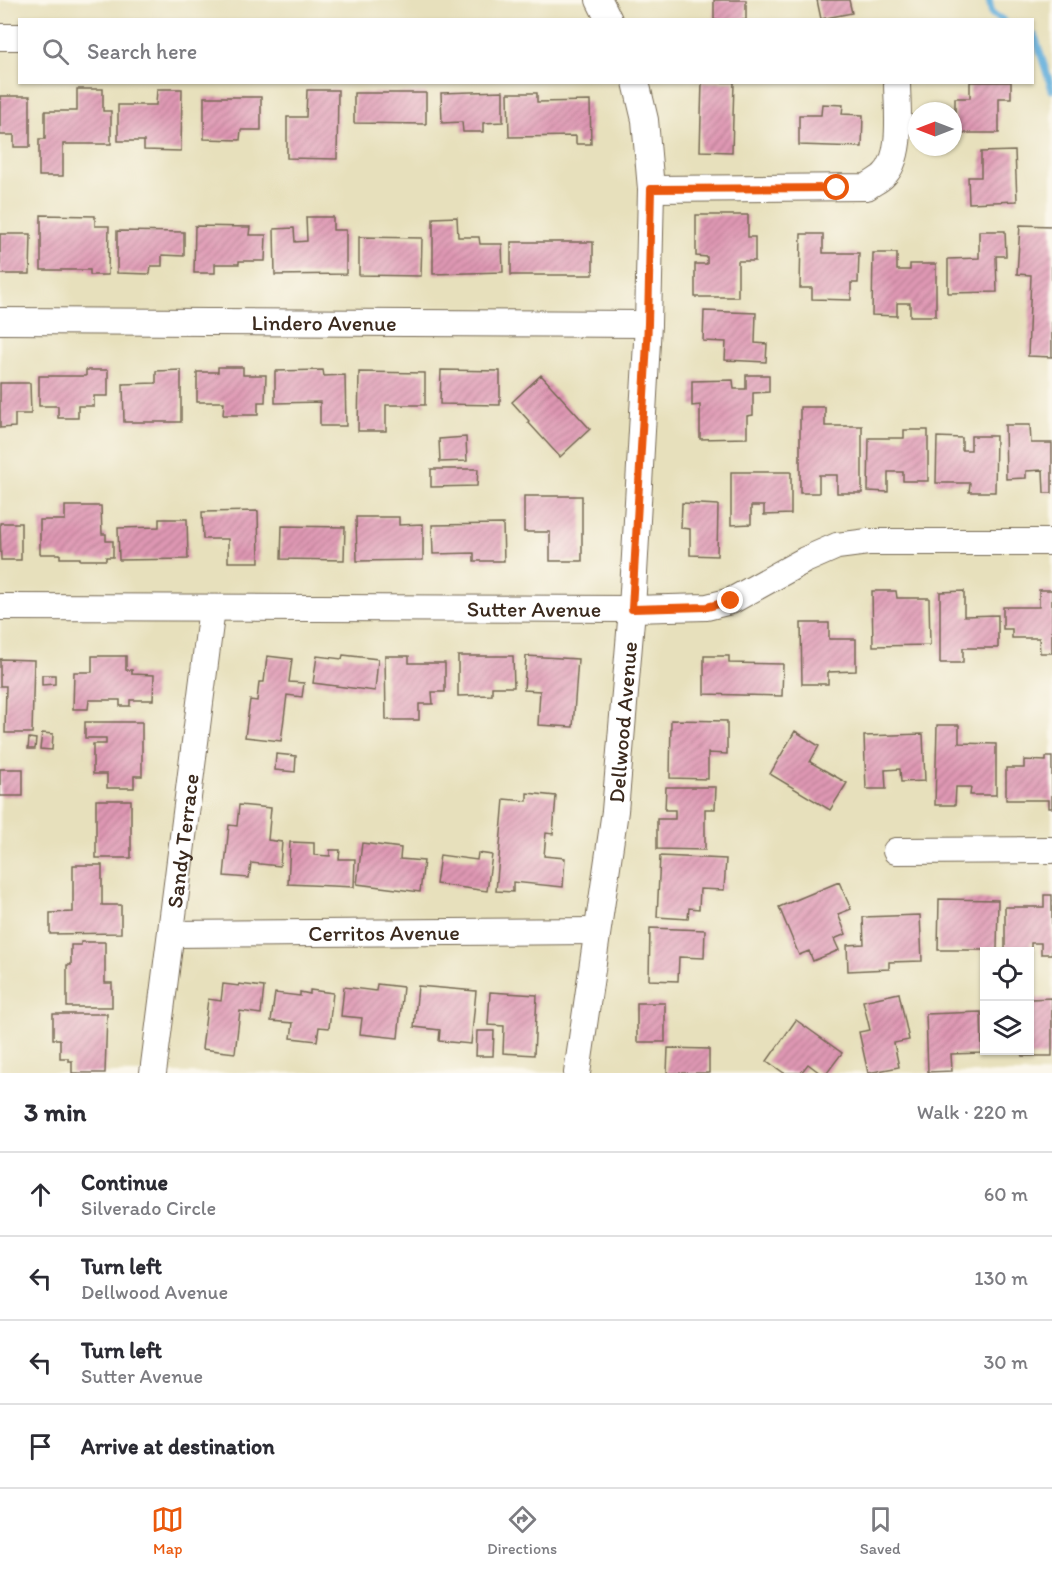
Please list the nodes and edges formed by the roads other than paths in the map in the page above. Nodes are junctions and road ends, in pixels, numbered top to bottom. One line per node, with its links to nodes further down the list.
1 (599, 0): 2 (street)
2 (608, 18)
3 (0, 37): 4 (street)
4 (18, 37)
5 (636, 84): 7 (street, Dellwood Avenue)
6 (897, 84): 7 (street)
7 (651, 189): 9 (street, Dellwood Avenue)
8 (0, 321): 9 (street, Lindero Avenue)
9 (648, 324): 13 (street, Dellwood Avenue)
10 (1052, 542): 13 (street, Sutter Avenue)
11 (0, 608): 12 (street, Sutter Avenue)
12 (212, 608): 13 (street, Sutter Avenue); 17 (street, Sandy Terrace)
13 (632, 609): 16 (street, Dellwood Avenue)
14 (1052, 850): 15 (street)
15 (896, 851)
16 (597, 931): 17 (street, Cerritos Avenue); 19 (street, Dellwood Avenue)
17 (171, 934): 18 (street, Sandy Terrace)
18 (153, 1073)
19 (577, 1073)

